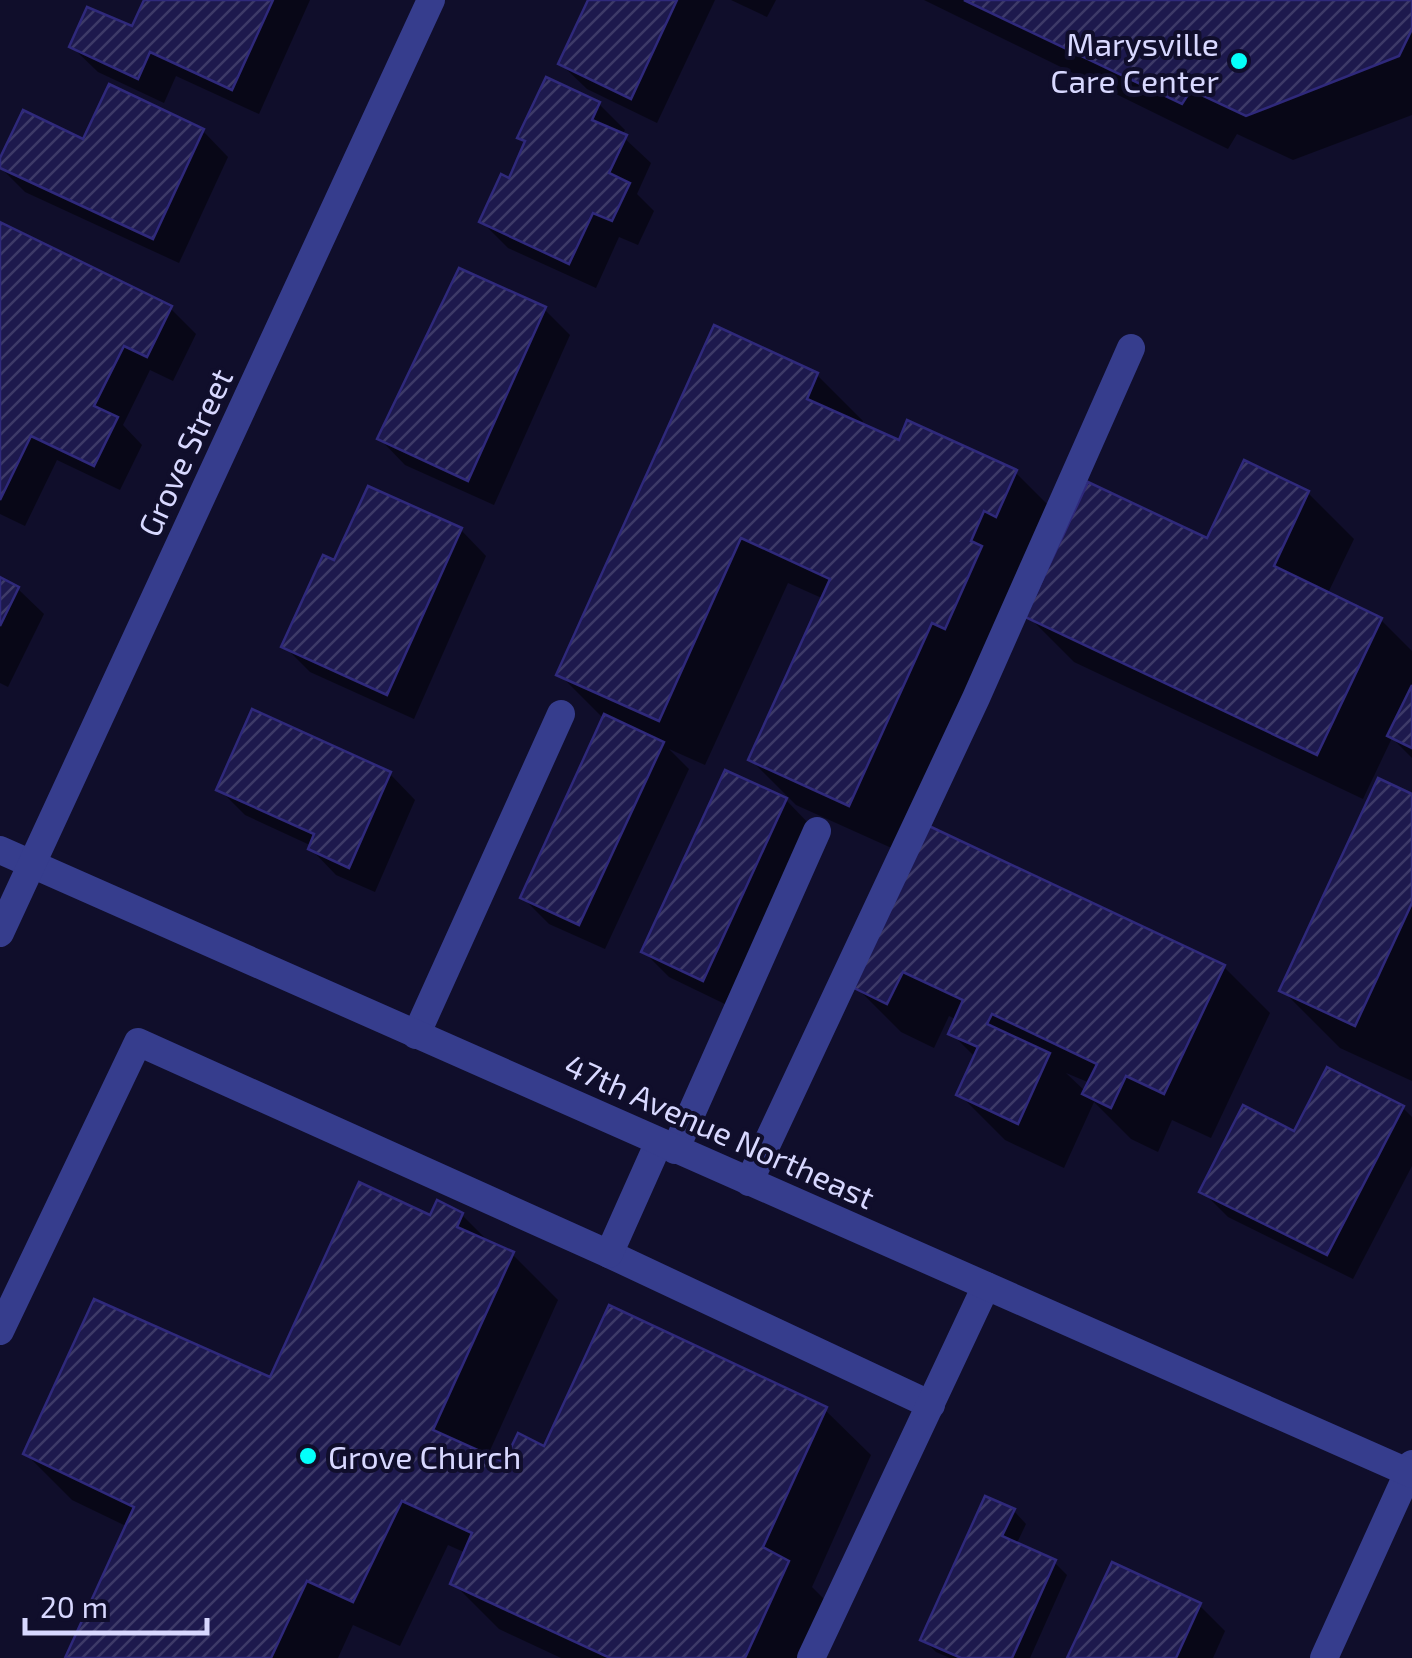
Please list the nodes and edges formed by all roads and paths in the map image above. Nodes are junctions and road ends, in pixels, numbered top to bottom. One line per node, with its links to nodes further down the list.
1 (431, 0): 6 (street, Grove Street)
2 (1131, 348): 10 (street)
3 (562, 714): 8 (street)
4 (817, 830): 9 (street)
5 (0, 850): 6 (street, 47th Avenue Northeast)
6 (31, 864): 7 (street, Grove Street); 8 (street, 47th Avenue Northeast)
7 (0, 933)
8 (416, 1035): 9 (street, 47th Avenue Northeast)
9 (667, 1146): 10 (street, 47th Avenue Northeast); 11 (street)
10 (749, 1182): 12 (street, 47th Avenue Northeast)
11 (609, 1254): 13 (street); 14 (street)
12 (986, 1286): 14 (street); 15 (street, 47th Avenue Northeast)
13 (0, 1331)
14 (931, 1406): 16 (street)
15 (1411, 1470): 17 (street)
16 (811, 1658)
17 (1324, 1658)

